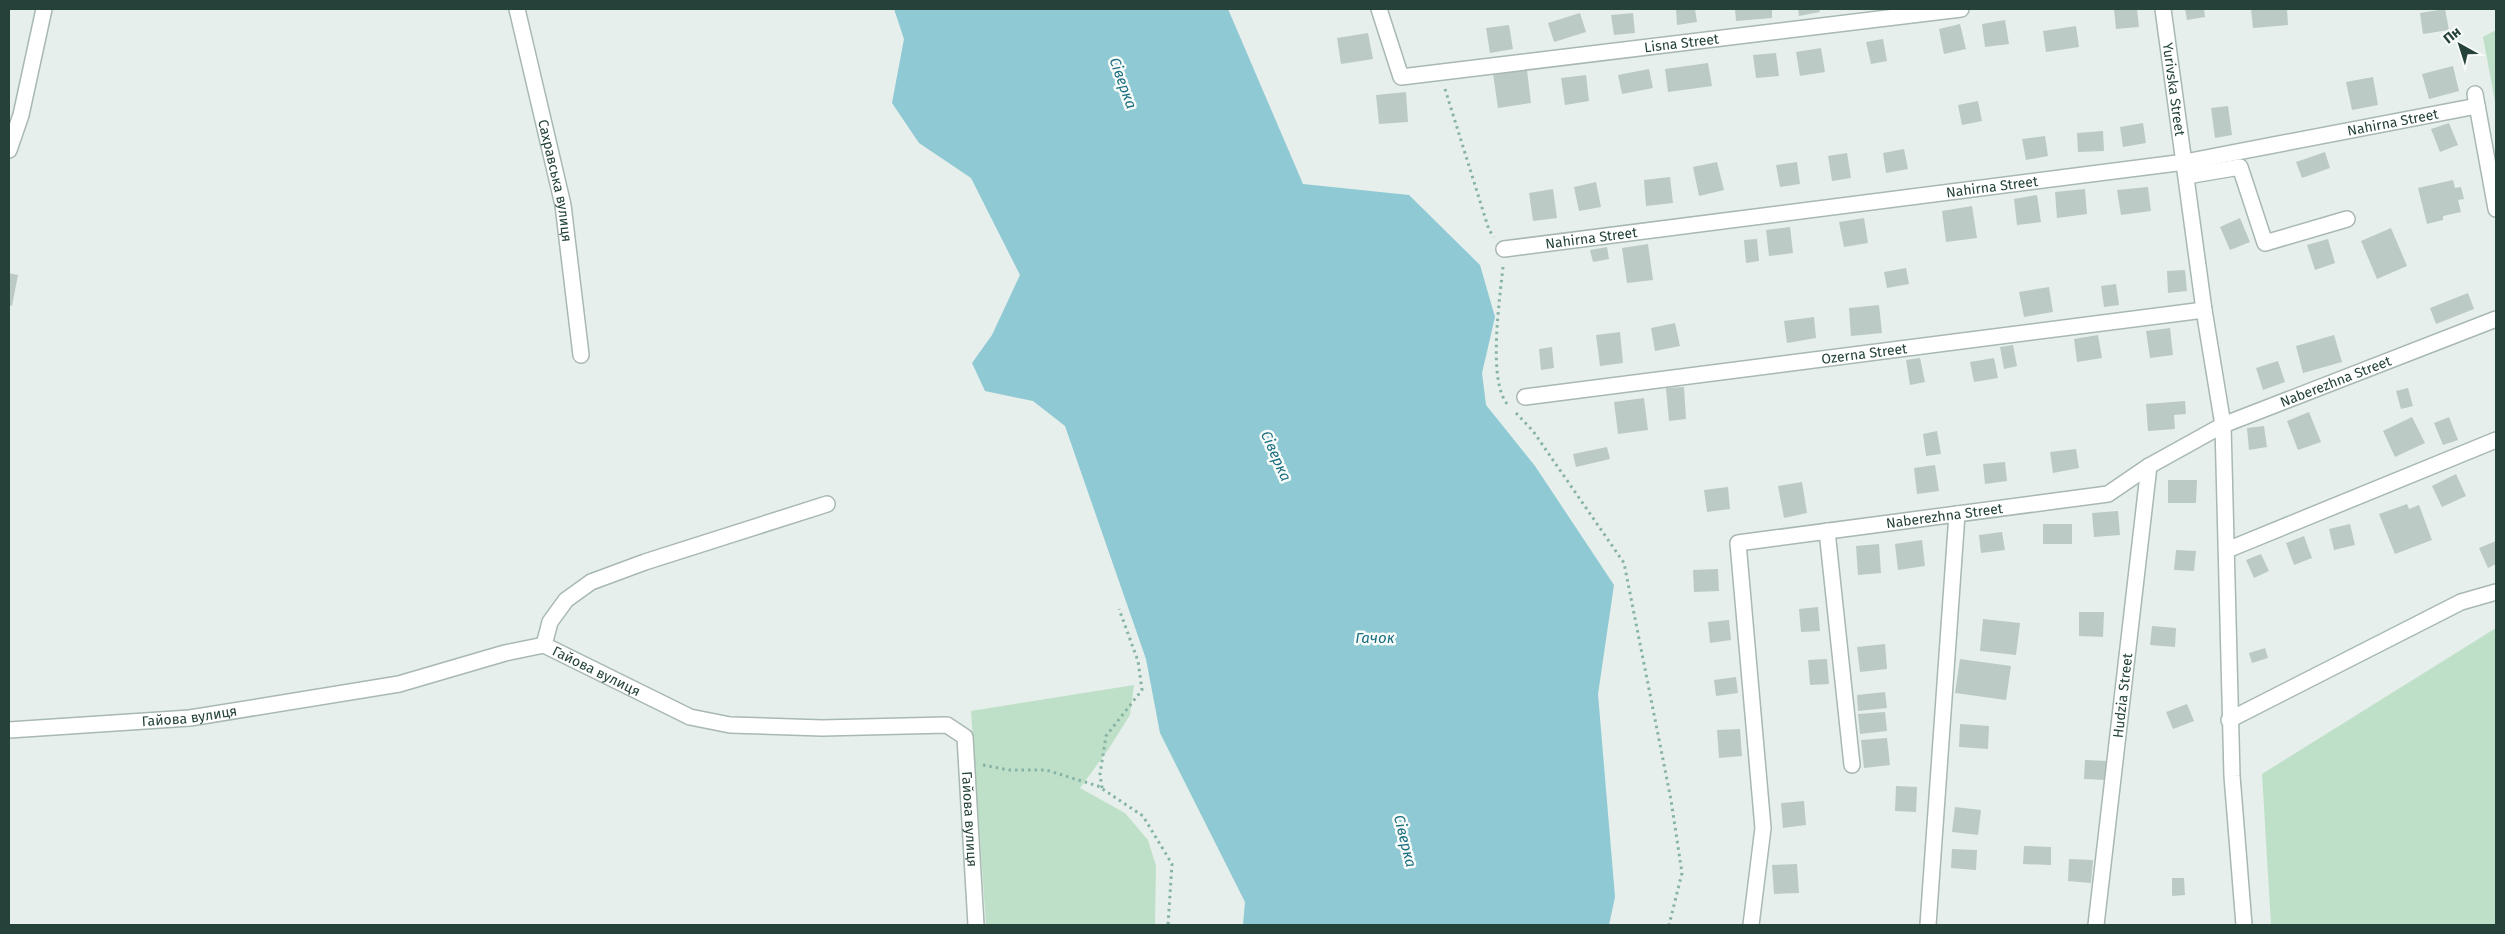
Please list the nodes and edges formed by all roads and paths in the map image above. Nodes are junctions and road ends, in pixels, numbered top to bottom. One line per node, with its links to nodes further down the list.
1 (44, 9): 7 (street)
2 (516, 9): 14 (street, Сахравська вулиця)
3 (1379, 9): 6 (street, Lisna Street)
4 (1961, 9): 6 (street, Lisna Street)
5 (2163, 9): 8 (street, Yurivska Street)
6 (1440, 73): 11 (path)
7 (9, 150)
8 (2186, 169): 9 (street, Nahirna Street); 10 (street); 11 (street, Nahirna Street); 12 (street, Yurivska Street)
9 (2496, 210)
10 (2347, 219)
11 (1504, 249): 33 (path)
12 (2204, 310): 15 (street, Ozerna Street); 16 (street, Yurivska Street)
13 (2496, 319): 16 (street, Naberezhna Street)
14 (581, 355)
15 (1525, 396)
16 (2223, 425): 18 (street, Naberezhna Street); 22 (street, Yurivska Street)
17 (2496, 440): 22 (street)
18 (2149, 466): 20 (street, Naberezhna Street); 36 (street, Hudzia Street)
19 (827, 504): 25 (street)
20 (1957, 514): 21 (street, Naberezhna Street); 35 (street)
21 (1827, 531): 29 (street); 34 (street, Naberezhna Street)
22 (2227, 550): 26 (street, Yurivska Street)
23 (2496, 592): 26 (street)
24 (1119, 609): 30 (path)
25 (544, 645): 27 (street, Гайова вулиця); 28 (street, Гайова вулиця)
26 (2229, 720): 37 (street, Yurivska Street)
27 (9, 730)
28 (966, 759): 30 (path); 31 (street, Гайова вулиця)
29 (1852, 765)
30 (1102, 789): 32 (path)
31 (976, 925)
32 (1168, 925)
33 (1669, 925)
34 (1752, 925)
35 (1928, 925)
36 (2096, 925)
37 (2244, 925)

